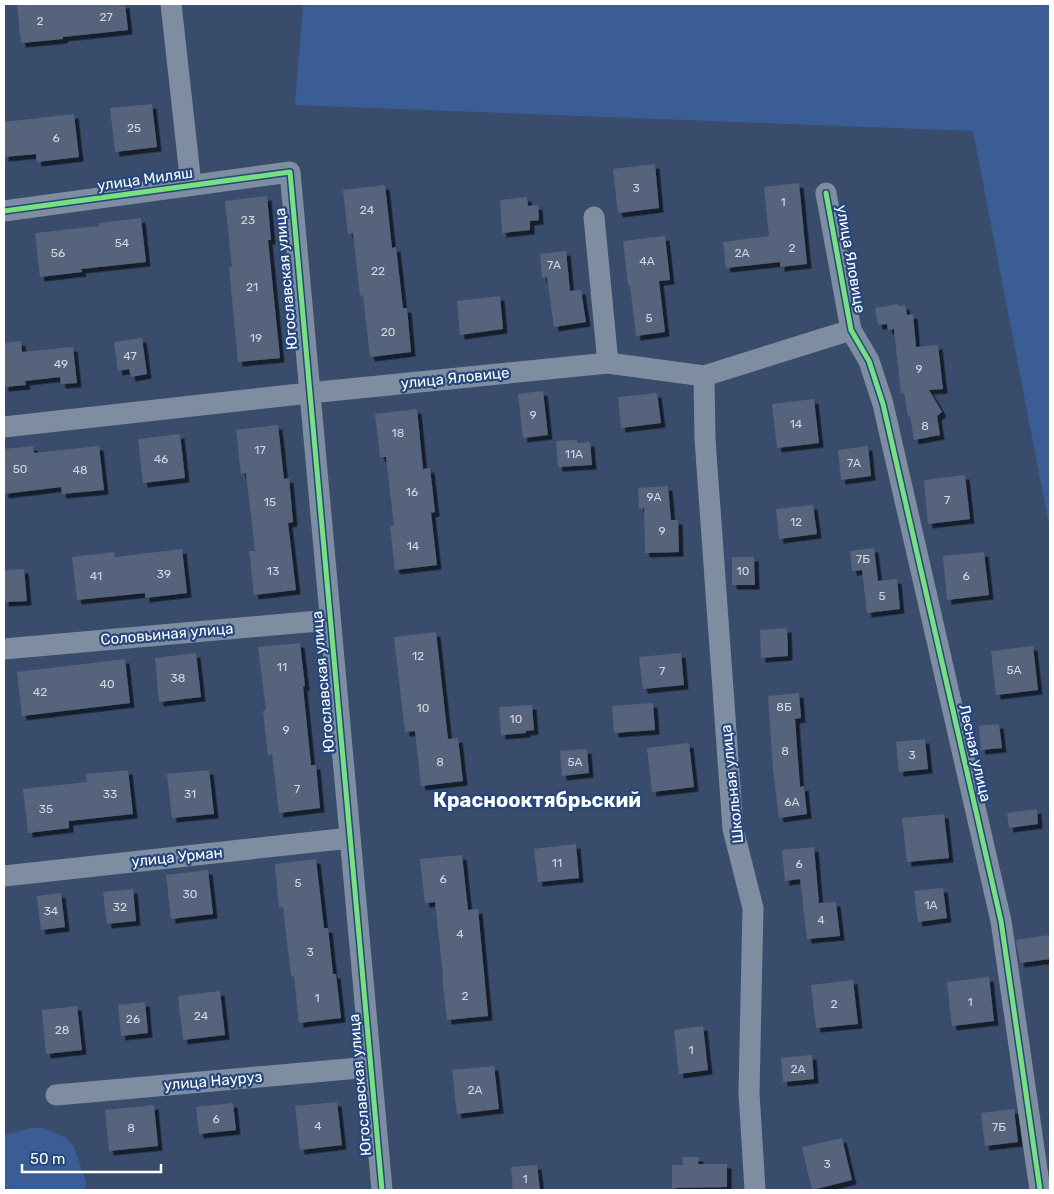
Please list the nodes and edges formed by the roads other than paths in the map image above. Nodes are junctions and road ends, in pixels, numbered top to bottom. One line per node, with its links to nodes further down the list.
1 (171, 4): 3 (street)
2 (290, 172): 3 (street, улица Миляш); 10 (street, Югославская улица)
3 (191, 185): 5 (street, улица Миляш)
4 (826, 193): 7 (street, улица Яловице)
5 (4, 211)
6 (594, 217): 8 (street)
7 (851, 330): 9 (street, улица Яловице); 20 (street, Лесная улица)
8 (608, 363): 9 (street, улица Яловице); 10 (street, улица Яловице)
9 (704, 376): 19 (street, Школьная улица)
10 (309, 393): 11 (street, улица Яловице); 12 (street, Югославская улица)
11 (4, 427)
12 (330, 620): 13 (street, Соловьиная улица); 14 (street, Югославская улица)
13 (4, 648)
14 (350, 838): 15 (street, улица Урман); 16 (street, Югославская улица)
15 (4, 876)
16 (370, 1067): 17 (street, улица Науруз); 18 (street, Югославская улица)
17 (56, 1095)
18 (382, 1190)
19 (755, 1190)
20 (1040, 1190)

